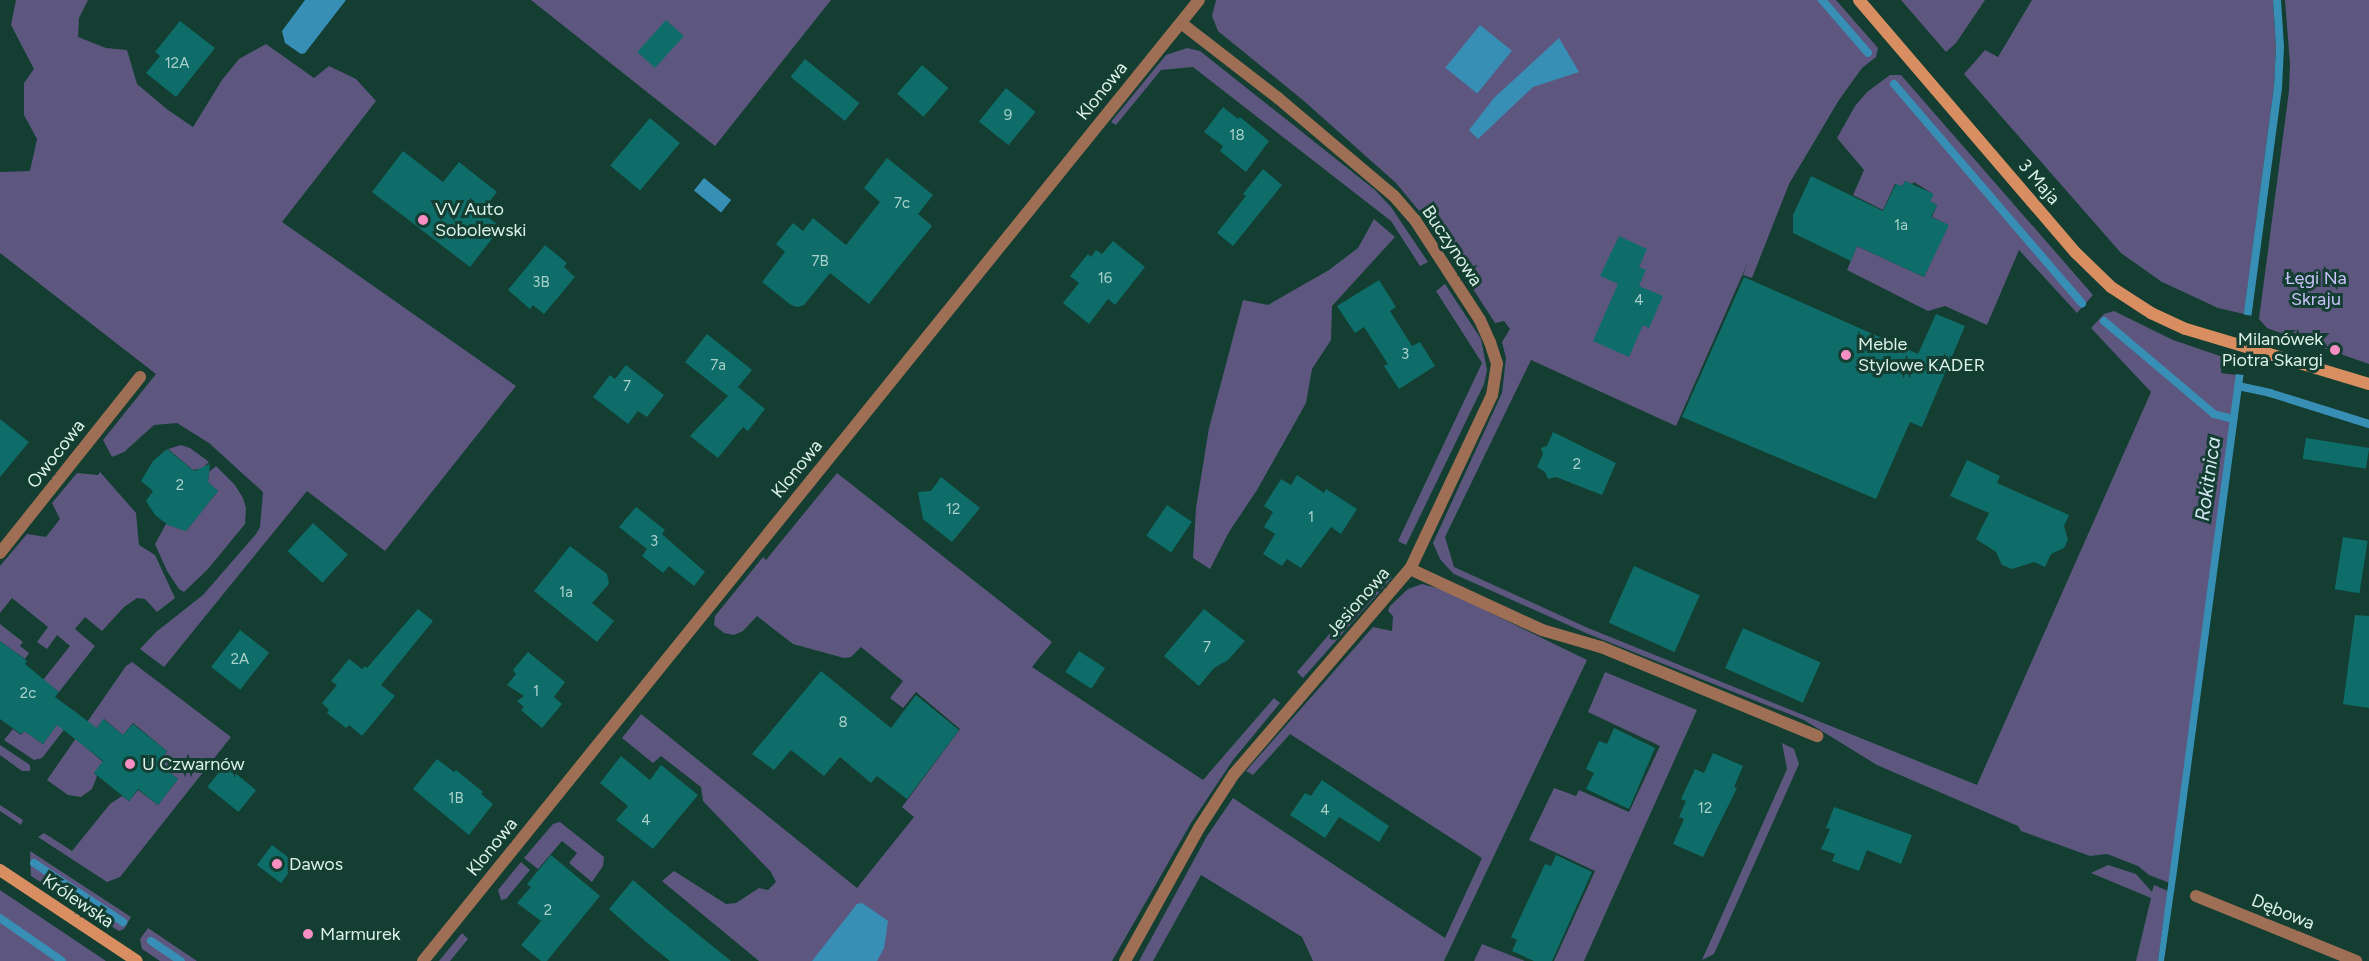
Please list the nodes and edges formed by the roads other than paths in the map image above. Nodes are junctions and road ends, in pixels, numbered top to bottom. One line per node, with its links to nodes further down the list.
1 (1199, 0): 3 (street, Klonowa)
2 (1859, 0): 5 (street, 3 Maja)
3 (1181, 23): 7 (street, Buczynowa); 12 (street, Klonowa)
4 (140, 377): 6 (street, Owocowa)
5 (2369, 384)
6 (0, 553)
7 (1410, 569): 8 (street, Jesionowa); 13 (street, Jesionowa)
8 (1817, 736)
9 (0, 870): 11 (street, Królewska)
10 (2196, 896): 14 (street, Dębowa)
11 (137, 961)
12 (423, 961)
13 (1125, 961)
14 (2355, 961)

